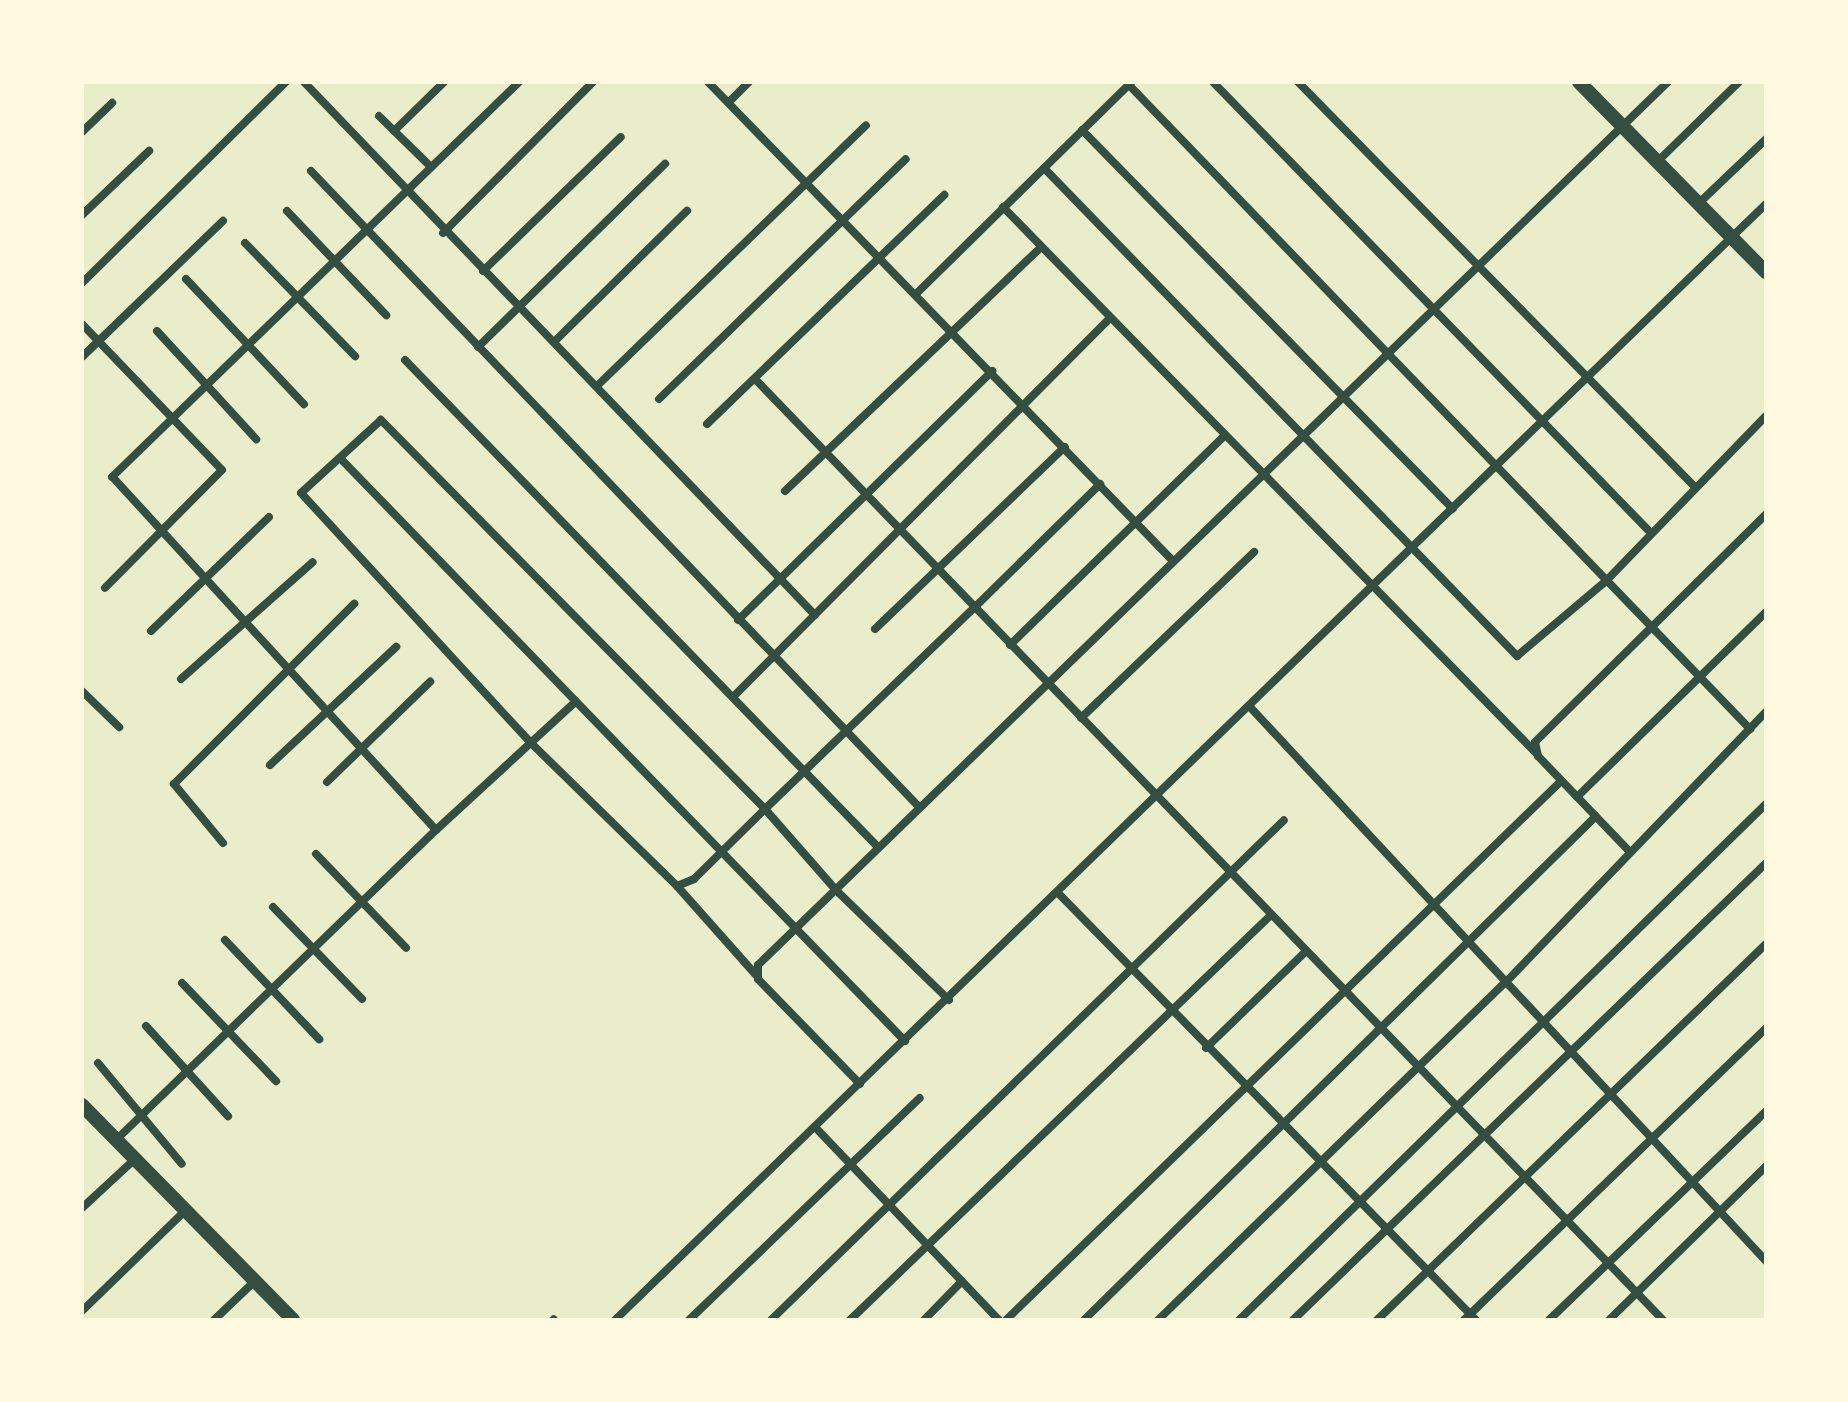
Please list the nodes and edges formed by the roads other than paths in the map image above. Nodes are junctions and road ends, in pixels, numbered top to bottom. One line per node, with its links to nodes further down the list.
1 (286, 82): 53 (street)
2 (304, 82): 32 (street)
3 (444, 82): 20 (street)
4 (519, 82): 28 (street)
5 (593, 82): 43 (street)
6 (708, 82): 14 (street)
7 (749, 82): 14 (street)
8 (1213, 82): 57 (street)
9 (1298, 82): 49 (street)
10 (1668, 82): 18 (street)
11 (1739, 82): 26 (street)
12 (1131, 83): 19 (street); 67 (street)
13 (1586, 84): 18 (street)
14 (729, 102): 31 (street)
15 (112, 103): 21 (street)
16 (379, 116): 20 (street)
17 (866, 125): 31 (street)
18 (1623, 127): 26 (street); 49 (street)
19 (1082, 130): 29 (street); 76 (street)
20 (394, 131): 28 (street)
21 (82, 132)
22 (621, 137): 50 (street)
23 (1766, 139): 34 (street)
24 (149, 151): 39 (street)
25 (906, 159): 40 (street)
26 (1657, 162): 34 (street)
27 (665, 164): 56 (street)
28 (431, 167): 32 (street)
29 (1044, 168): 36 (street); 84 (street)
30 (311, 171): 42 (street)
31 (808, 180): 40 (street); 75 (street)
32 (405, 192): 42 (street); 43 (street)
33 (944, 195): 47 (street)
34 (1698, 204): 44 (street)
35 (1766, 204): 44 (street)
36 (1003, 207): 46 (street); 54 (street)
37 (287, 211): 48 (street)
38 (687, 211): 64 (street)
39 (82, 215)
40 (846, 218): 47 (street); 77 (street)
41 (223, 221): 63 (street)
42 (366, 230): 48 (street); 66 (street)
43 (443, 233): 50 (street)
44 (1731, 237): 51 (street); 73 (street)
45 (245, 243): 55 (street)
46 (1041, 247): 59 (street); 61 (street)
47 (883, 255): 54 (street); 72 (street)
48 (334, 260): 55 (street); 58 (street)
49 (1476, 264): 57 (street); 73 (street)
50 (483, 271): 56 (street)
51 (1766, 272)
52 (186, 279): 65 (street)
53 (82, 283)
54 (918, 292): 61 (street)
55 (297, 296): 65 (street); 68 (street)
56 (519, 307): 64 (street); 66 (street)
57 (1430, 307): 67 (street); 82 (street)
58 (386, 315)
59 (1110, 318): 79 (street); 85 (street)
60 (82, 324): 63 (street)
61 (954, 330): 71 (street); 88 (street)
62 (157, 331): 74 (street)
63 (98, 341): 69 (street); 81 (street)
64 (554, 342): 75 (street)
65 (248, 344): 74 (street); 78 (street)
66 (478, 347): 117 (street)
67 (1387, 350): 76 (street); 90 (street)
68 (355, 356)
69 (82, 357)
70 (405, 360): 131 (street)
71 (992, 371): 79 (street); 95 (street)
72 (755, 379): 83 (street); 88 (street)
73 (1586, 379): 82 (street); 93 (street)
74 (205, 385): 81 (street); 86 (street)
75 (598, 385): 108 (street)
76 (1341, 395): 84 (street); 96 (street)
77 (659, 399)
78 (304, 404)
79 (1025, 406): 87 (street); 100 (street)
80 (1766, 416): 93 (street)
81 (171, 418): 102 (street); 102 (street)
82 (1545, 418): 90 (street); 101 (street)
83 (707, 424)
84 (1302, 432): 91 (street); 103 (street)
85 (1223, 437): 91 (street); 99 (street)
86 (256, 439)
87 (1065, 447): 92 (street); 107 (street)
88 (826, 454): 94 (street); 95 (street)
89 (340, 458): 132 (street); 140 (street); 151 (street)
90 (1499, 464): 96 (street); 110 (street)
91 (1259, 474): 105 (street); 112 (street)
92 (1100, 484): 99 (street); 114 (street)
93 (1694, 486): 101 (street)
94 (785, 491)
95 (866, 495): 100 (street); 108 (street)
96 (1453, 509): 103 (street)
97 (1766, 514): 119 (street)
98 (269, 517): 109 (street)
99 (1137, 523): 105 (street); 122 (street)
100 (900, 530): 107 (street); 116 (street)
101 (1648, 530): 110 (street)
102 (162, 535): 109 (street); 111 (street)
103 (1412, 549): 110 (street); 112 (street)
104 (1254, 552): 136 (street)
105 (1172, 560): 129 (street)
106 (313, 562): 118 (street)
107 (937, 569): 114 (street); 120 (street)
108 (780, 578): 116 (street); 117 (street)
109 (205, 581): 118 (street); 121 (street)
110 (1605, 582): 119 (street)
111 (105, 588)
112 (1371, 588): 133 (street); 142 (street)
113 (354, 604): 125 (street)
114 (974, 608): 122 (street); 139 (street)
115 (1766, 612): 126 (street)
116 (815, 615): 124 (street)
117 (738, 620): 124 (street)
118 (245, 622): 125 (street); 127 (street)
119 (1652, 628): 126 (street); 142 (street)
120 (875, 629)
121 (151, 631)
122 (1010, 645): 129 (street)
123 (396, 647): 134 (street)
124 (773, 657): 131 (street); 139 (street)
125 (290, 668): 134 (street); 155 (street)
126 (1700, 676): 138 (street); 147 (street)
127 (181, 679)
128 (430, 682): 141 (street)
129 (1046, 682): 136 (street); 150 (street)
130 (82, 691): 137 (street)
131 (734, 696): 144 (street)
132 (574, 703): 140 (street); 157 (street)
133 (1250, 707): 148 (street); 165 (street)
134 (329, 710): 141 (street); 143 (street)
135 (1766, 712): 138 (street)
136 (1081, 718): 148 (street)
137 (119, 727)
138 (1750, 729): 158 (street)
139 (846, 732): 144 (street); 150 (street)
140 (530, 742): 154 (street); 162 (street)
141 (364, 748): 146 (street); 154 (street)
142 (1536, 753): 145 (street)
143 (270, 765)
144 (806, 770): 151 (street); 156 (street)
145 (1561, 781): 147 (street); 165 (street)
146 (327, 782)
147 (1577, 797): 152 (street)
148 (1160, 798): 161 (street); 164 (street)
149 (1766, 804): 185 (street)
150 (919, 807): 156 (street)
151 (765, 809): 157 (street); 163 (street)
152 (1596, 816): 158 (street); 171 (street)
153 (1284, 820): 161 (street)
154 (436, 830): 166 (street)
155 (223, 843)
156 (878, 847): 163 (street)
157 (722, 852): 162 (street); 169 (street)
158 (1630, 852): 178 (street)
159 (316, 854): 166 (street)
160 (1766, 863): 193 (street)
161 (1232, 874): 168 (street); 176 (street)
162 (677, 886): 177 (street)
163 (835, 889): 169 (street); 183 (street)
164 (1060, 895): 176 (street); 183 (street)
165 (1433, 905): 171 (street); 180 (street)
166 (363, 906): 173 (street); 174 (street)
167 (273, 907): 174 (street)
168 (1271, 915): 175 (street); 184 (street)
169 (795, 928): 177 (street); 191 (street)
170 (225, 940): 181 (street)
171 (1469, 943): 178 (street); 188 (street)
172 (1766, 944): 200 (street)
173 (406, 948)
174 (318, 950): 181 (street); 182 (street)
175 (1306, 951): 180 (street); 192 (street)
176 (1131, 969): 184 (street); 220 (street)
177 (755, 975): 198 (street)
178 (1506, 982): 185 (street); 195 (street)
179 (182, 983): 189 (street)
180 (1344, 991): 188 (street); 199 (street)
181 (272, 993): 189 (street); 190 (street)
182 (362, 999)
183 (949, 1000): 191 (street)
184 (1170, 1010): 192 (street); 226 (street)
185 (1544, 1021): 193 (street); 203 (street)
186 (146, 1026): 196 (street)
187 (1766, 1028): 211 (street)
188 (1382, 1029): 195 (street); 207 (street)
189 (231, 1032): 196 (street); 197 (street)
190 (319, 1039)
191 (905, 1041): 198 (street)
192 (1206, 1048): 199 (street)
193 (1571, 1050): 200 (street); 209 (street)
194 (98, 1063): 205 (street)
195 (1419, 1067): 203 (street); 213 (street)
196 (185, 1075): 205 (street); 206 (street)
197 (276, 1081)
198 (860, 1084): 208 (street)
199 (1242, 1085): 207 (street); 243 (street)
200 (1608, 1096): 211 (street); 217 (street)
201 (920, 1098): 215 (street)
202 (82, 1105): 210 (street)
203 (1459, 1107): 209 (street); 219 (street)
204 (1766, 1111): 218 (street)
205 (144, 1114): 210 (street); 214 (street)
206 (228, 1116)
207 (1282, 1125): 213 (street); 244 (street)
208 (815, 1127): 215 (street); 237 (street)
209 (1484, 1134): 217 (street); 225 (street)
210 (116, 1140): 212 (street)
211 (1649, 1141): 218 (street); 224 (street)
212 (135, 1159): 221 (street); 222 (street)
213 (1320, 1163): 219 (street); 245 (street)
214 (182, 1164)
215 (848, 1164): 220 (street); 238 (street)
216 (1766, 1166): 223 (street)
217 (1525, 1177): 224 (street); 229 (street)
218 (1691, 1182): 223 (street); 228 (street)
219 (1360, 1203): 225 (street); 246 (street)
220 (886, 1206): 226 (street); 239 (street)
221 (82, 1208)
222 (185, 1211): 230 (street); 233 (street)
223 (1717, 1213): 227 (street); 232 (street)
224 (1568, 1220): 228 (street); 234 (street)
225 (1386, 1229): 229 (street); 247 (street)
226 (923, 1244): 231 (street); 240 (street)
227 (1766, 1261)
228 (1608, 1262): 232 (street); 249 (street)
229 (1428, 1271): 234 (street); 248 (street)
230 (255, 1281): 235 (street); 236 (street)
231 (962, 1281): 241 (street); 242 (street)
232 (1637, 1292): 250 (street); 251 (street)
233 (82, 1311)
234 (1470, 1318)
235 (214, 1320)
236 (293, 1320)
237 (615, 1320)
238 (689, 1320)
239 (771, 1320)
240 (850, 1320)
241 (924, 1320)
242 (999, 1320)
243 (1006, 1320)
244 (1084, 1320)
245 (1158, 1320)
246 (1239, 1320)
247 (1293, 1320)
248 (1377, 1320)
249 (1549, 1320)
250 (1609, 1320)
251 (1663, 1320)

